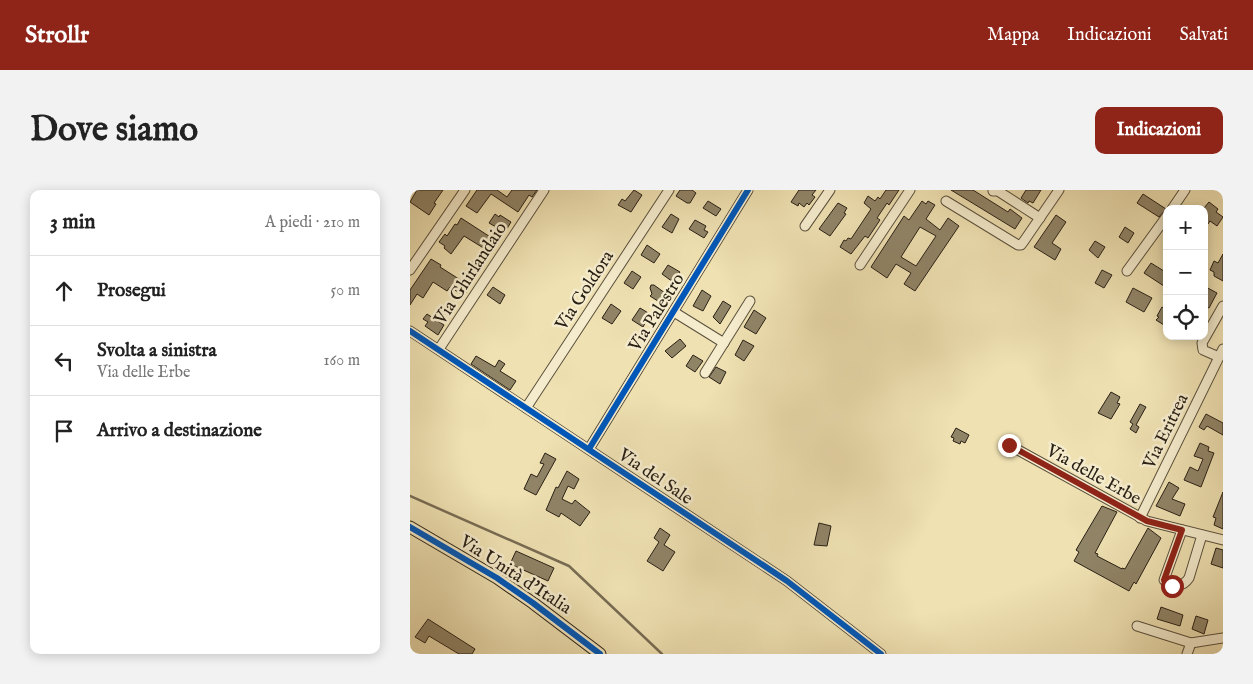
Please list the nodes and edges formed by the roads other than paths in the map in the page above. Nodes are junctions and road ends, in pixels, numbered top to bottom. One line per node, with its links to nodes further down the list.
1 (465, 190): 16 (street)
2 (544, 190): 23 (street, Via Ghirlandaio)
3 (669, 190): 26 (street, Via Goldora)
4 (748, 190): 20 (street, Via Palestro)
5 (830, 190): 14 (street)
6 (910, 190): 15 (street)
7 (1059, 190): 12 (street)
8 (1185, 190): 11 (street)
9 (993, 191): 12 (street)
10 (946, 201): 12 (street)
11 (1175, 205)
12 (1040, 218)
13 (1163, 222): 17 (street)
14 (805, 226)
15 (860, 265)
16 (410, 270)
17 (1128, 271)
18 (750, 301): 22 (street)
19 (1223, 306): 24 (street, Via Eritrea)
20 (674, 312): 22 (street); 28 (street, Via Palestro)
21 (410, 331): 23 (street, Via del Sale)
22 (724, 343): 25 (street)
23 (439, 349): 26 (street, Via del Sale)
24 (1221, 353): 29 (street, Via Eritrea)
25 (705, 373)
26 (526, 408): 28 (street, Via del Sale)
27 (1009, 445): 29 (street, Via delle Erbe)
28 (589, 449): 38 (street, Via del Sale)
29 (1140, 518): 31 (street, Via delle Erbe)
30 (410, 528): 37 (main road, Via Unità d'Italia)
31 (1182, 530): 32 (street, Via delle Erbe); 32 (street)
32 (1202, 535): 33 (street, Via delle Erbe)
33 (1223, 540)
34 (1137, 626): 36 (street)
35 (1223, 638): 36 (street)
36 (1191, 643): 39 (street)
37 (600, 654)
38 (881, 654)
39 (1187, 654)

